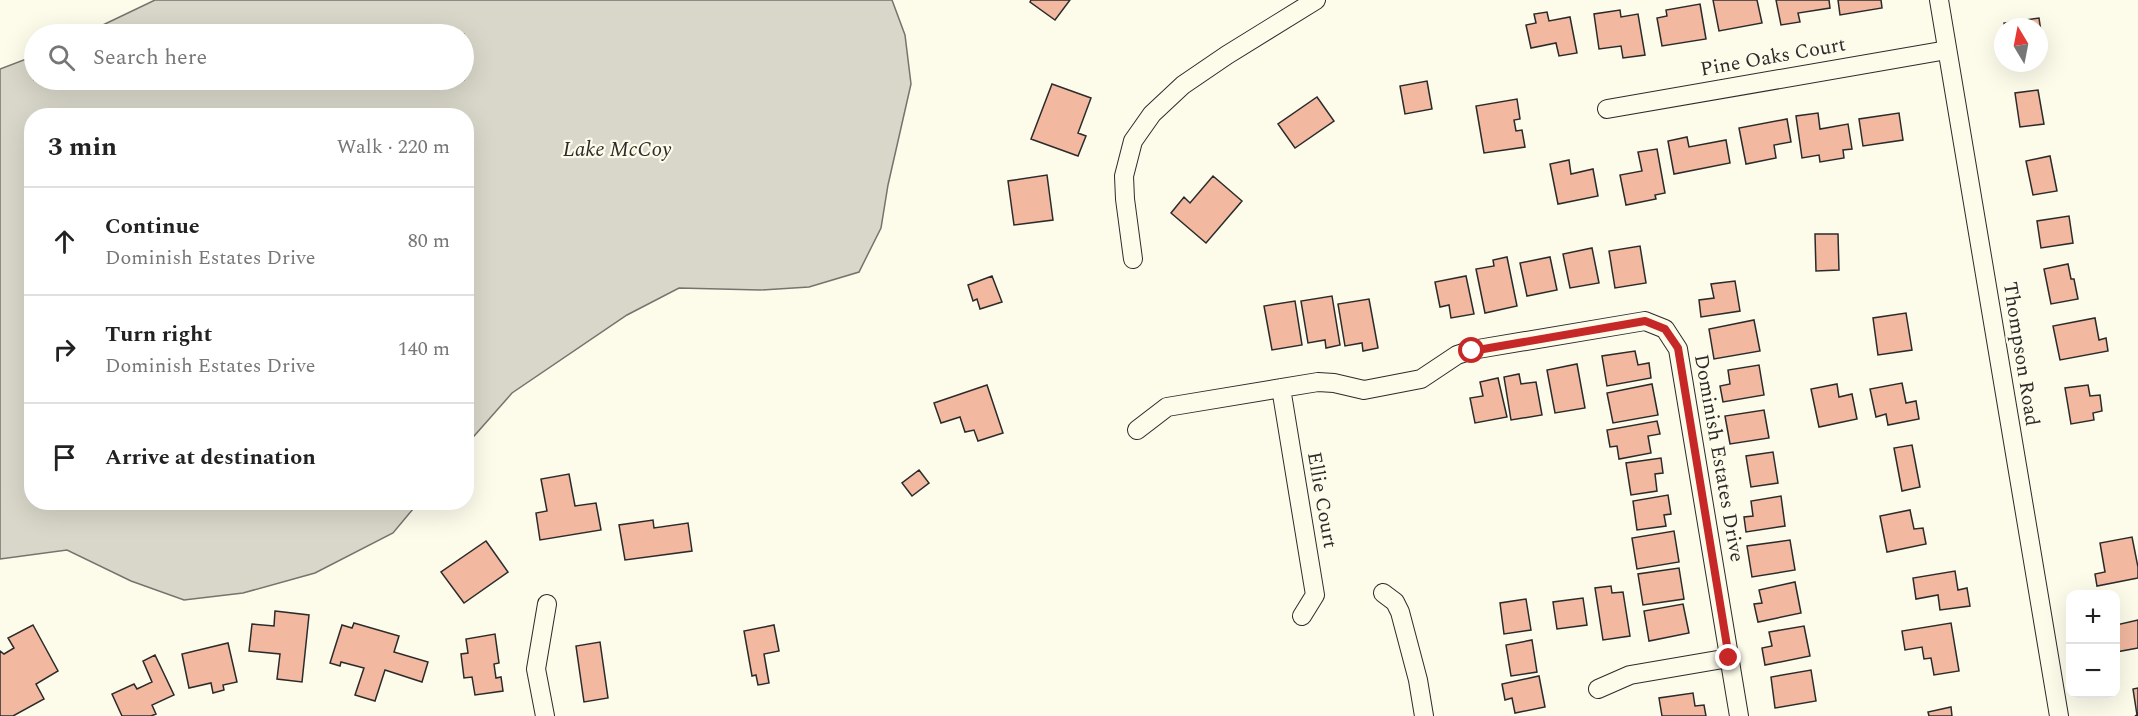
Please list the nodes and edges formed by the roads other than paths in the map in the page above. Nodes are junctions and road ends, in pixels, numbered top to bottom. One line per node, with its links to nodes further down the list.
1 (1316, 0): 5 (street)
2 (1939, 0): 3 (street, Thompson Road)
3 (1947, 50): 4 (street, Pine Oaks Court); 16 (street, Thompson Road)
4 (1607, 110)
5 (1133, 259)
6 (1281, 388): 7 (street, Dominish Estates Drive); 10 (street, Ellie Court); 11 (street, Dominish Estates Drive)
7 (1137, 430)
8 (1383, 593): 14 (street)
9 (547, 604): 13 (street)
10 (1302, 616)
11 (1729, 658): 12 (street); 15 (street, Dominish Estates Drive)
12 (1598, 689)
13 (544, 716)
14 (1424, 716)
15 (1739, 716)
16 (2059, 716)

